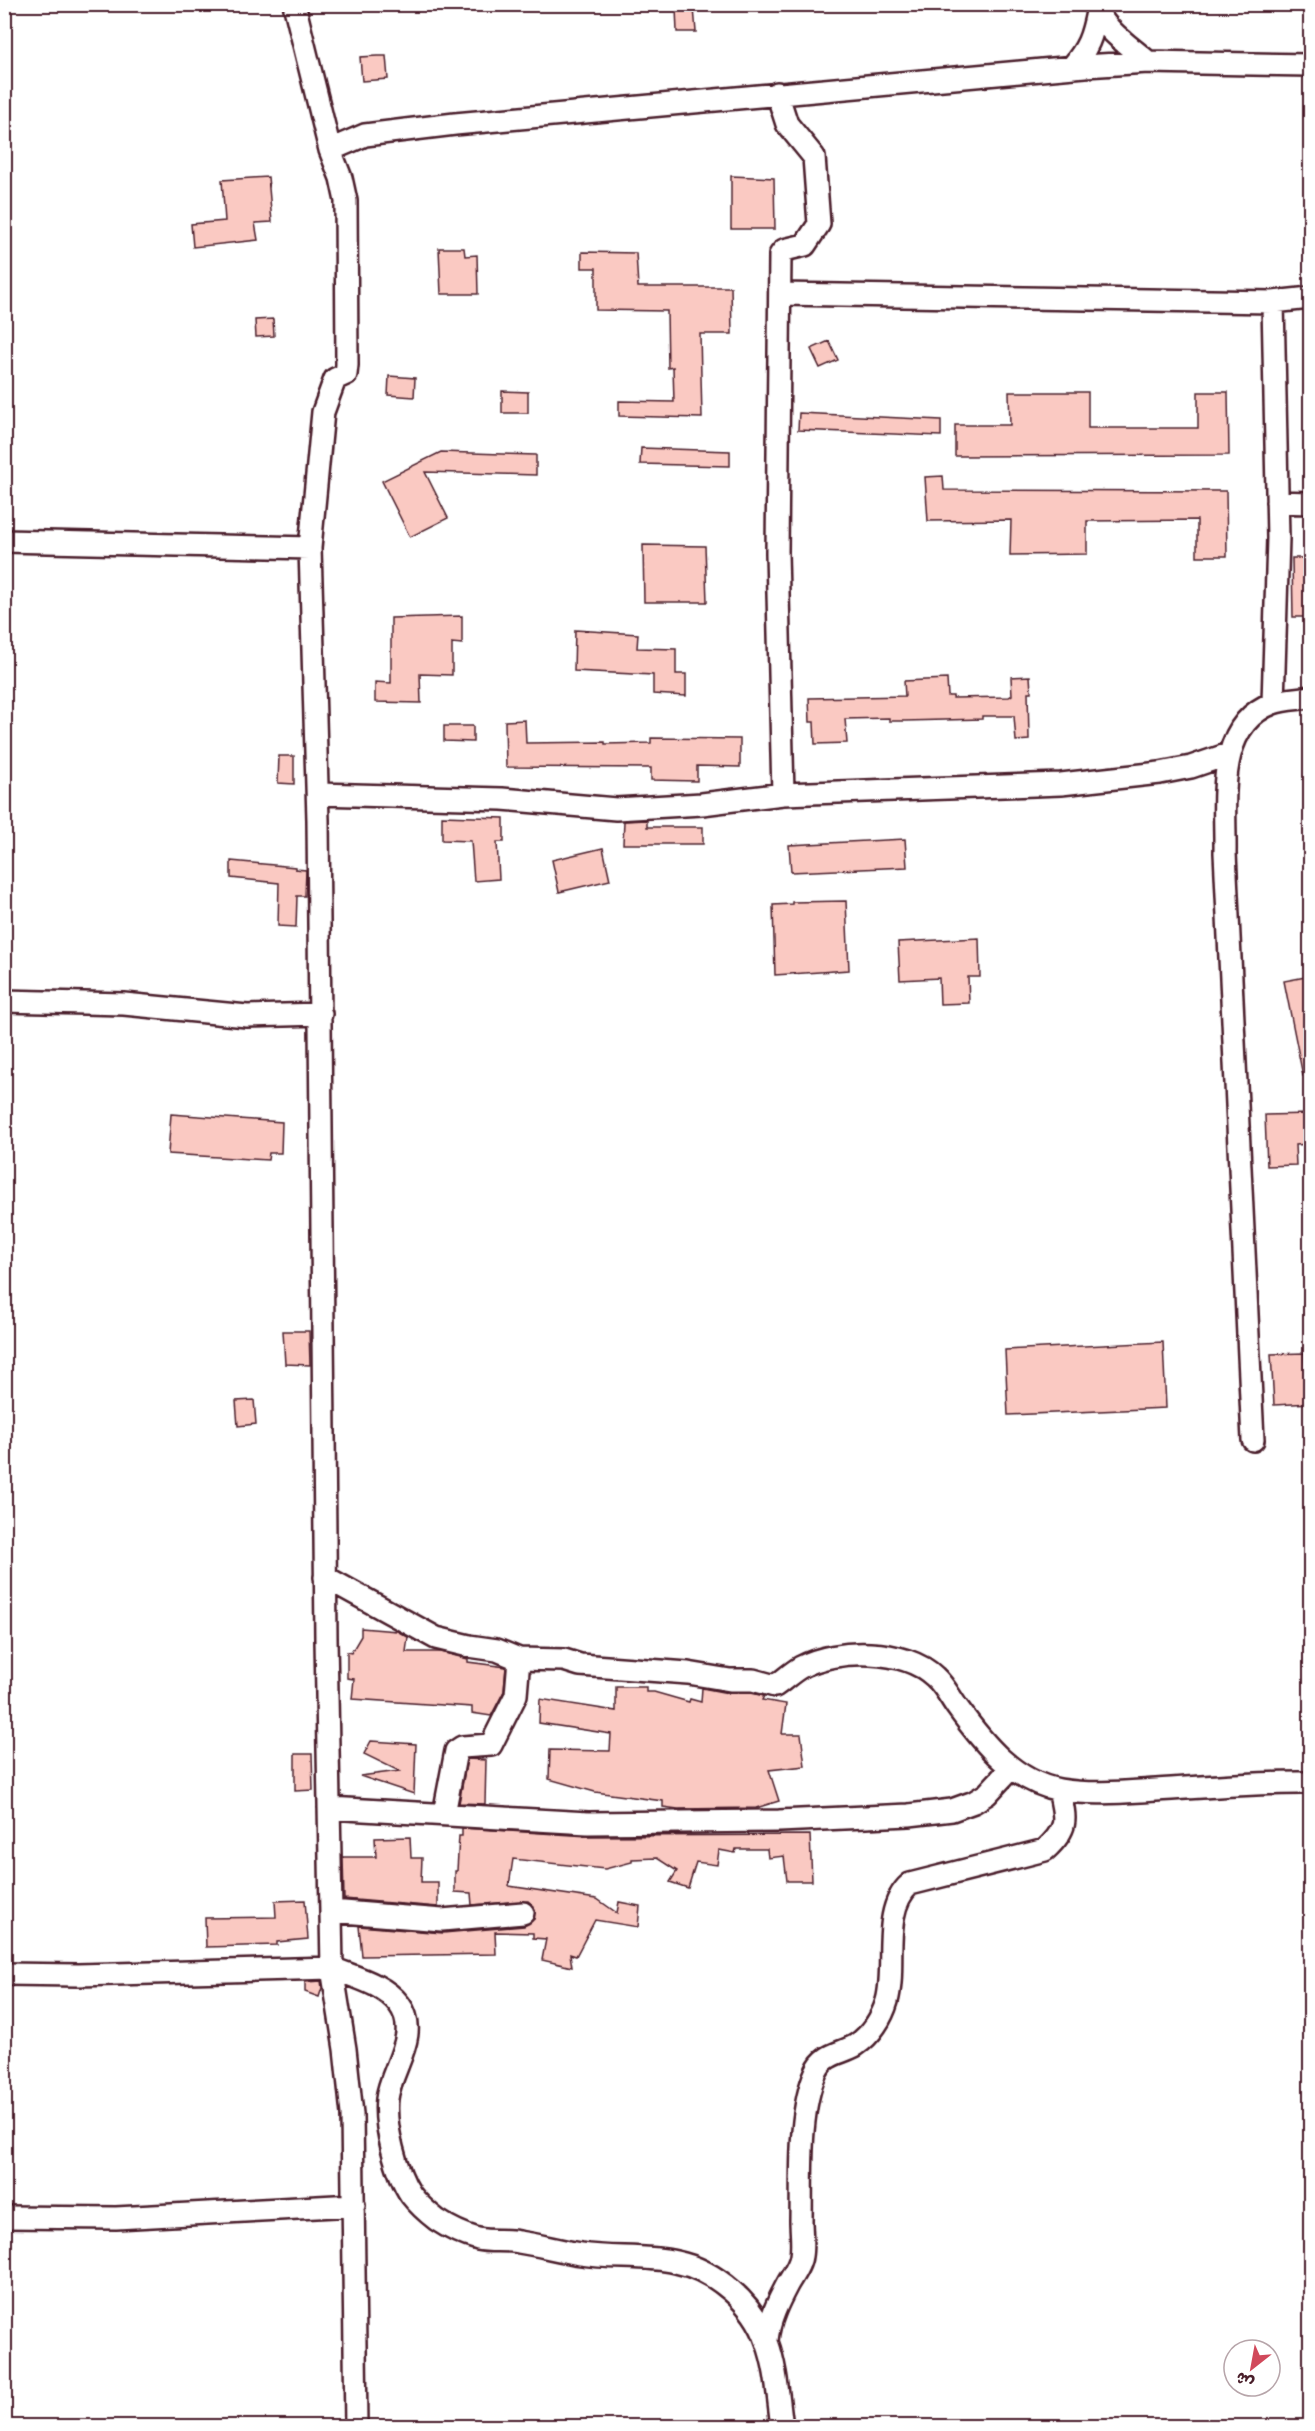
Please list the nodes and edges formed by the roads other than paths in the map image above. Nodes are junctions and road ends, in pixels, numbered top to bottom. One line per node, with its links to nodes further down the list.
1 (294, 4): 7 (street)
2 (1096, 8): 3 (street); 5 (street)
3 (1148, 62): 4 (street); 5 (street)
4 (1311, 65)
5 (1071, 67): 6 (street)
6 (777, 93): 7 (street); 8 (street)
7 (330, 150): 14 (street)
8 (780, 294): 10 (street); 19 (street)
9 (1311, 298): 10 (street)
10 (1273, 302): 11 (street)
11 (1277, 501): 12 (street); 16 (street)
12 (1311, 502)
13 (4, 541): 14 (street)
14 (310, 548): 18 (street)
15 (1311, 697): 16 (street)
16 (1274, 703): 17 (street)
17 (1229, 754): 19 (street); 22 (street)
18 (318, 794): 19 (street); 21 (street)
19 (783, 794)
20 (4, 1001): 21 (street)
21 (321, 1014): 23 (street)
22 (1252, 1440)
23 (325, 1577): 24 (street); 28 (street)
24 (519, 1659): 25 (street); 29 (street)
25 (1011, 1768): 27 (street); 29 (street)
26 (1311, 1783): 27 (street)
27 (1059, 1790): 36 (street)
28 (329, 1808): 29 (street); 30 (street)
29 (444, 1814)
30 (331, 1911): 31 (street); 32 (street)
31 (523, 1913)
32 (332, 1968): 33 (street); 34 (street); 36 (street)
33 (4, 1974)
34 (354, 2205): 35 (street); 37 (street)
35 (4, 2217)
36 (767, 2340): 38 (street)
37 (356, 2427)
38 (782, 2427)

